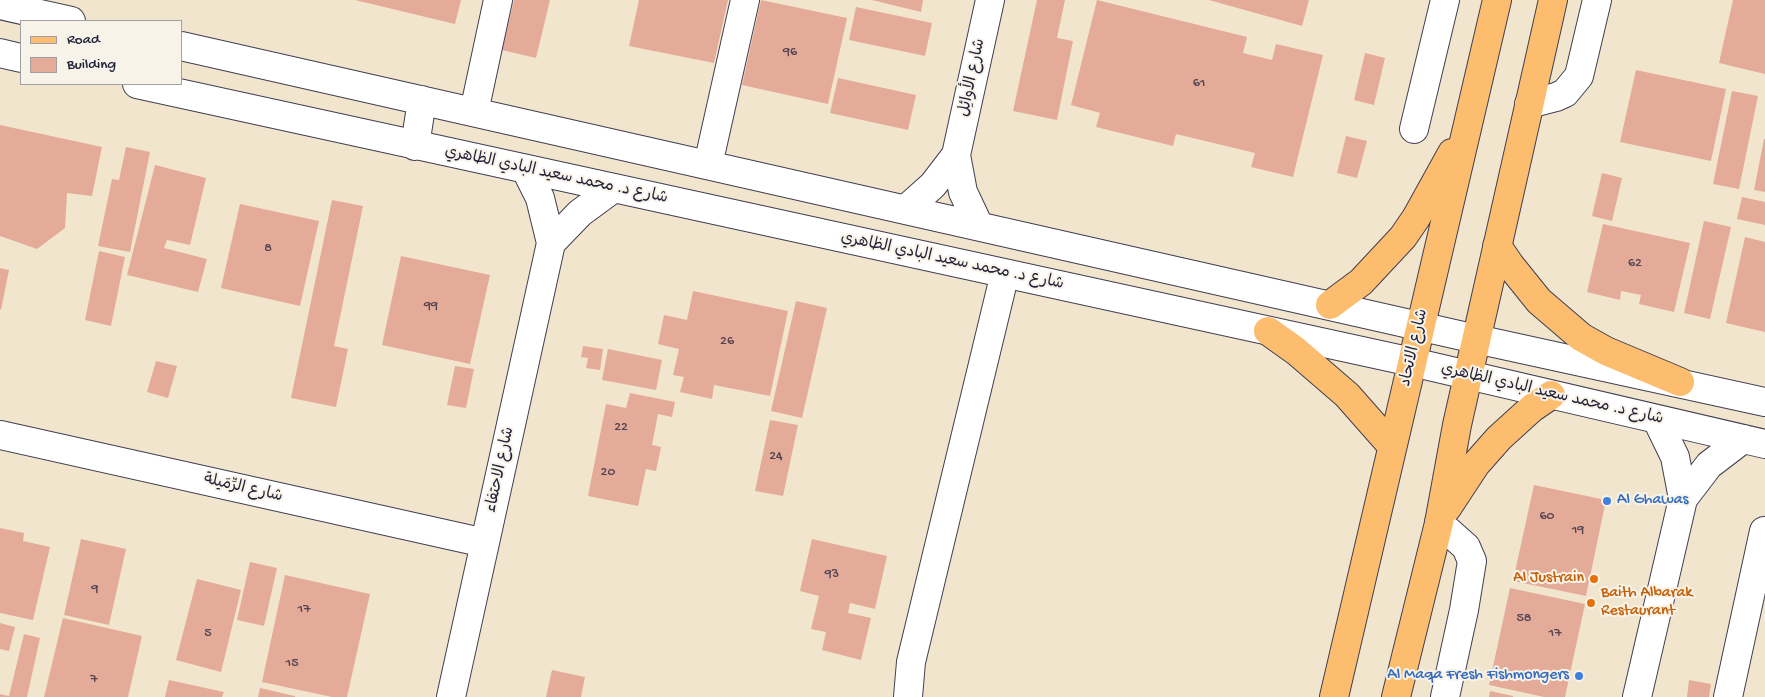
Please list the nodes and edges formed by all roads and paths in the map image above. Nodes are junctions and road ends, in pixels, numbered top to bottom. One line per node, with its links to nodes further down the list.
1 (498, 0): 16 (street)
2 (745, 0): 21 (street)
3 (990, 0): 20 (street, شارع الأوائِل)
4 (1445, 0): 18 (street)
5 (1497, 0): 17 (main road, شارع الاتحاد)
6 (1553, 0): 15 (main road)
7 (1597, 0): 15 (street)
8 (0, 5): 9 (street)
9 (67, 20)
10 (182, 46): 14 (street)
11 (0, 53): 12 (street)
12 (20, 58)
13 (141, 85): 19 (street, شارع د. محمد سعيد البادي الظاهري)
14 (422, 100): 16 (street); 19 (street)
15 (1529, 104): 27 (main road)
16 (474, 112): 21 (street)
17 (1468, 123): 29 (main road); 30 (main road, شارع الاتحاد)
18 (1414, 130)
19 (415, 146): 22 (street, شارع د. محمد سعيد البادي الظاهري)
20 (956, 156): 24 (street, شارع الأوائِل); 25 (street, شارع الأوائِل)
21 (708, 165): 24 (street)
22 (526, 170): 23 (street, شارع د. محمد سعيد البادي الظاهري); 26 (street, شارع الاحتفاء)
23 (614, 188): 26 (street); 28 (street, شارع د. محمد سعيد البادي الظاهري)
24 (905, 210): 25 (street)
25 (979, 226): 29 (street)
26 (551, 243): 45 (street, شارع الاحتفاء)
27 (1497, 246): 32 (main road); 35 (main road)
28 (1005, 274): 31 (street, شارع د. محمد سعيد البادي الظاهري); 47 (street)
29 (1330, 305): 30 (street)
30 (1420, 326): 32 (street); 33 (main road, شارع الاتحاد)
31 (1268, 331): 33 (street, شارع د. محمد سعيد البادي الظاهري); 41 (main road)
32 (1476, 339): 34 (main road); 35 (street)
33 (1412, 362): 34 (street, شارع د. محمد سعيد البادي الظاهري); 41 (main road, شارع الاتحاد)
34 (1468, 376): 36 (street, شارع د. محمد سعيد البادي الظاهري); 43 (main road)
35 (1680, 382): 37 (street)
36 (1551, 395): 38 (street, شارع د. محمد سعيد البادي الظاهري); 43 (main road)
37 (1765, 402)
38 (1656, 420): 40 (street, شارع د. محمد سعيد البادي الظاهري); 42 (street)
39 (0, 435): 45 (street, شارع الرِّمَيلة)
40 (1754, 442): 42 (street)
41 (1392, 446): 48 (main road, شارع الاتحاد)
42 (1683, 499): 51 (street)
43 (1439, 523): 49 (main road); 50 (street)
44 (1764, 531): 52 (street)
45 (486, 543): 46 (street, شارع الاحتفاء)
46 (451, 697)
47 (908, 697)
48 (1334, 697)
49 (1396, 697)
50 (1445, 697)
51 (1637, 697)
52 (1728, 697)

